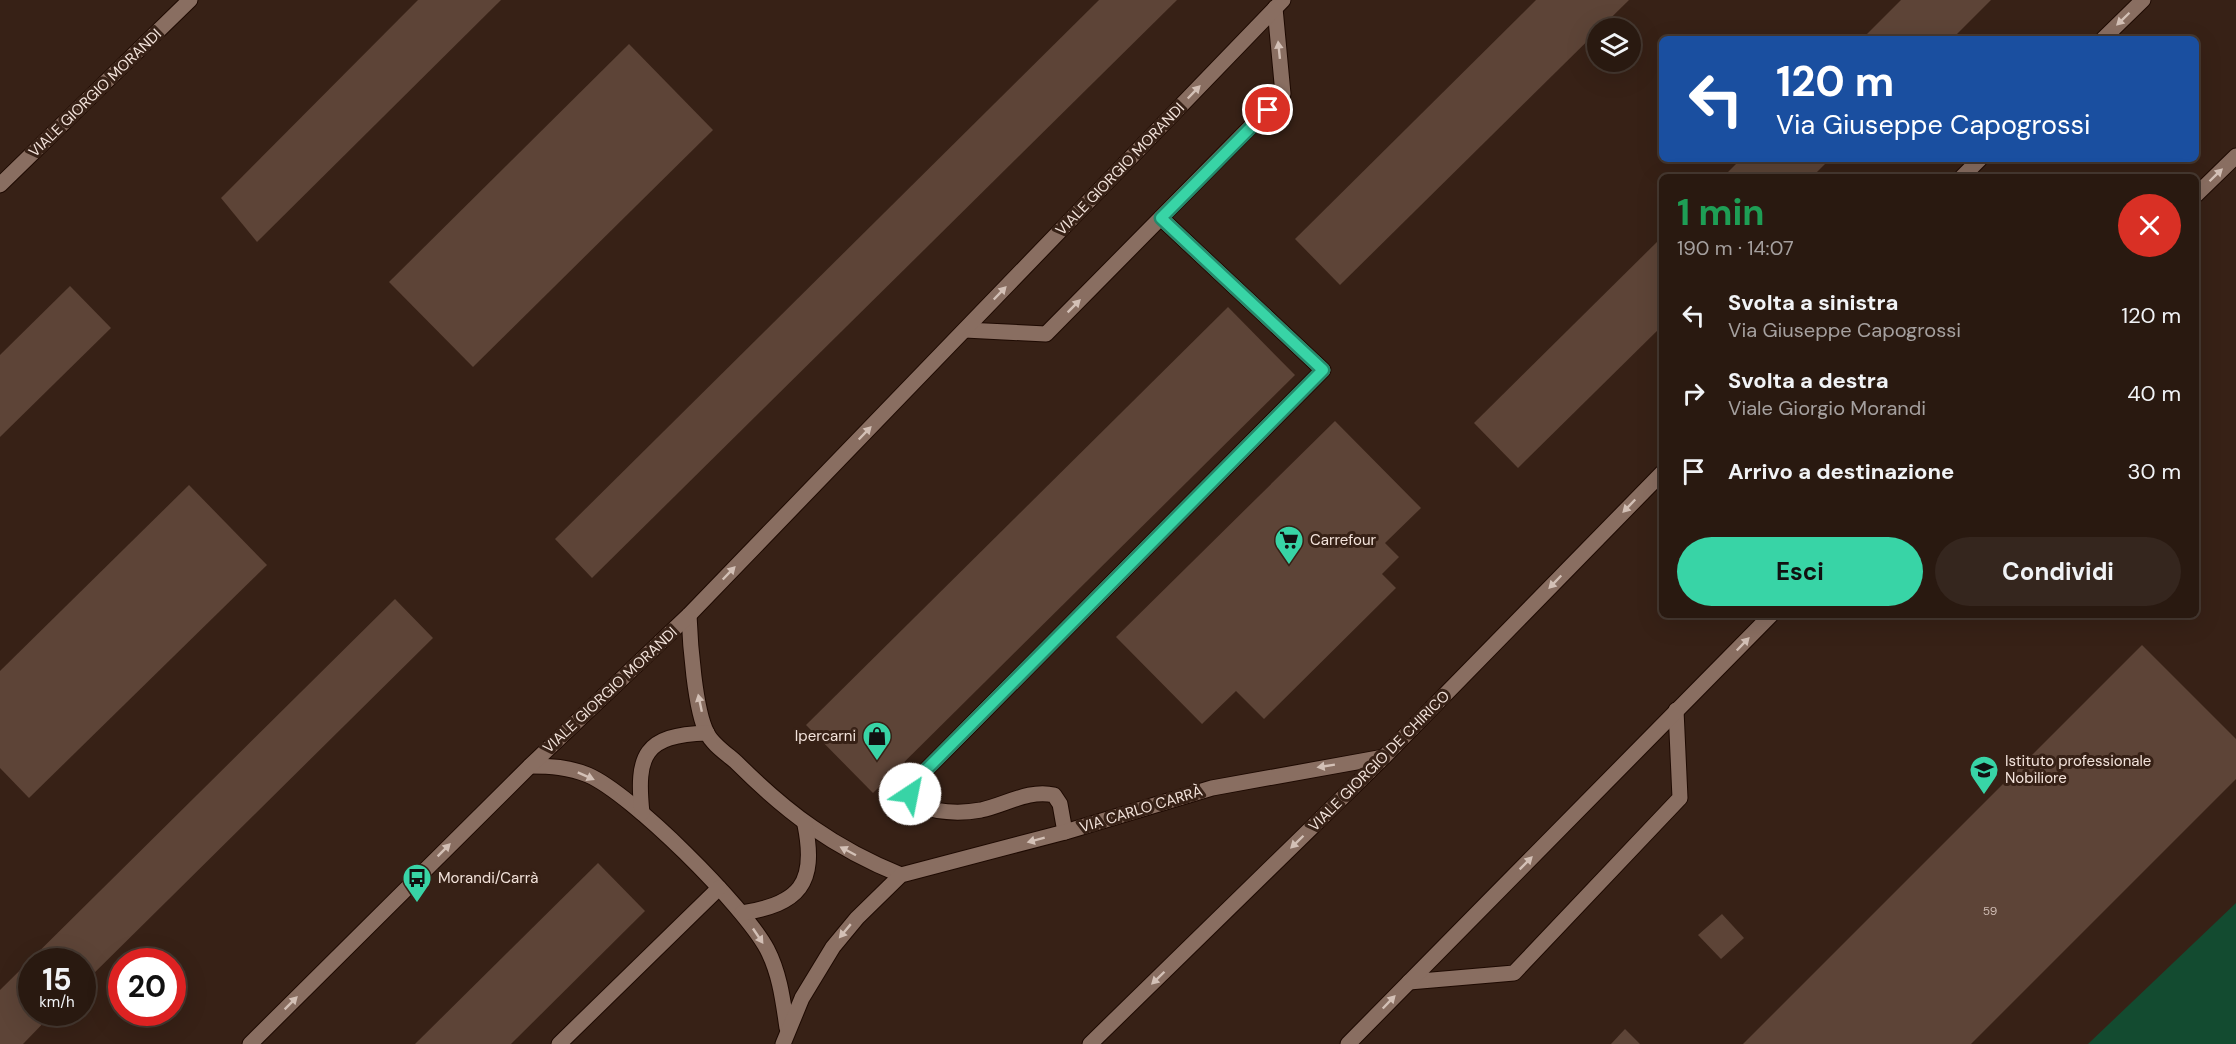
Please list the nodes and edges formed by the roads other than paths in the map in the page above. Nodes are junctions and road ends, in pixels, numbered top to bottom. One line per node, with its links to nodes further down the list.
1 (190, 0): 8 (street, VIALE GIORGIO MORANDI)
2 (2143, 0): 4 (street, one-way to 4)
3 (1279, 4): 10 (street, VIALE GIORGIO MORANDI, one-way to 3); 11 (street, VIALE GIORGIO MORANDI, one-way to 3)
4 (2106, 36)
5 (2236, 156): 9 (street, one-way to 5)
6 (1977, 162): 7 (street)
7 (1965, 174)
8 (0, 185)
9 (2199, 192)
10 (1161, 218): 11 (street, VIALE GIORGIO MORANDI, one-way to 10); 21 (street)
11 (964, 330): 13 (street, VIALE GIORGIO MORANDI, one-way to 11)
12 (1659, 475): 17 (street, VIALE GIORGIO DE CHIRICO, one-way to 17)
13 (688, 615): 16 (street, one-way to 13); 18 (street, VIALE GIORGIO MORANDI)
14 (1767, 618): 15 (street, one-way to 14)
15 (1677, 710): 25 (street, one-way to 15); 25 (street)
16 (707, 733): 19 (street); 20 (street)
17 (1384, 757): 21 (street, VIA CARLO CARRÀ, one-way to 21); 29 (street, VIALE GIORGIO DE CHIRICO, one-way to 29)
18 (530, 766): 19 (street, VIA CARLO CARRÀ, one-way to 19); 28 (street, VIALE GIORGIO MORANDI, one-way to 18)
19 (642, 813): 23 (street, VIA CARLO CARRÀ)
20 (806, 825): 22 (street, one-way to 20); 24 (street)
21 (1065, 832): 22 (street, VIA CARLO CARRÀ, one-way to 22)
22 (901, 875): 26 (street, VIA CARLO CARRÀ, one-way to 26)
23 (719, 888): 24 (street, VIA CARLO CARRÀ); 27 (street)
24 (742, 913): 26 (street, VIA CARLO CARRÀ, one-way to 26)
25 (1409, 982): 30 (street, one-way to 25)
26 (785, 1038)
27 (566, 1042)
28 (250, 1044)
29 (1090, 1044)
30 (1348, 1044)

